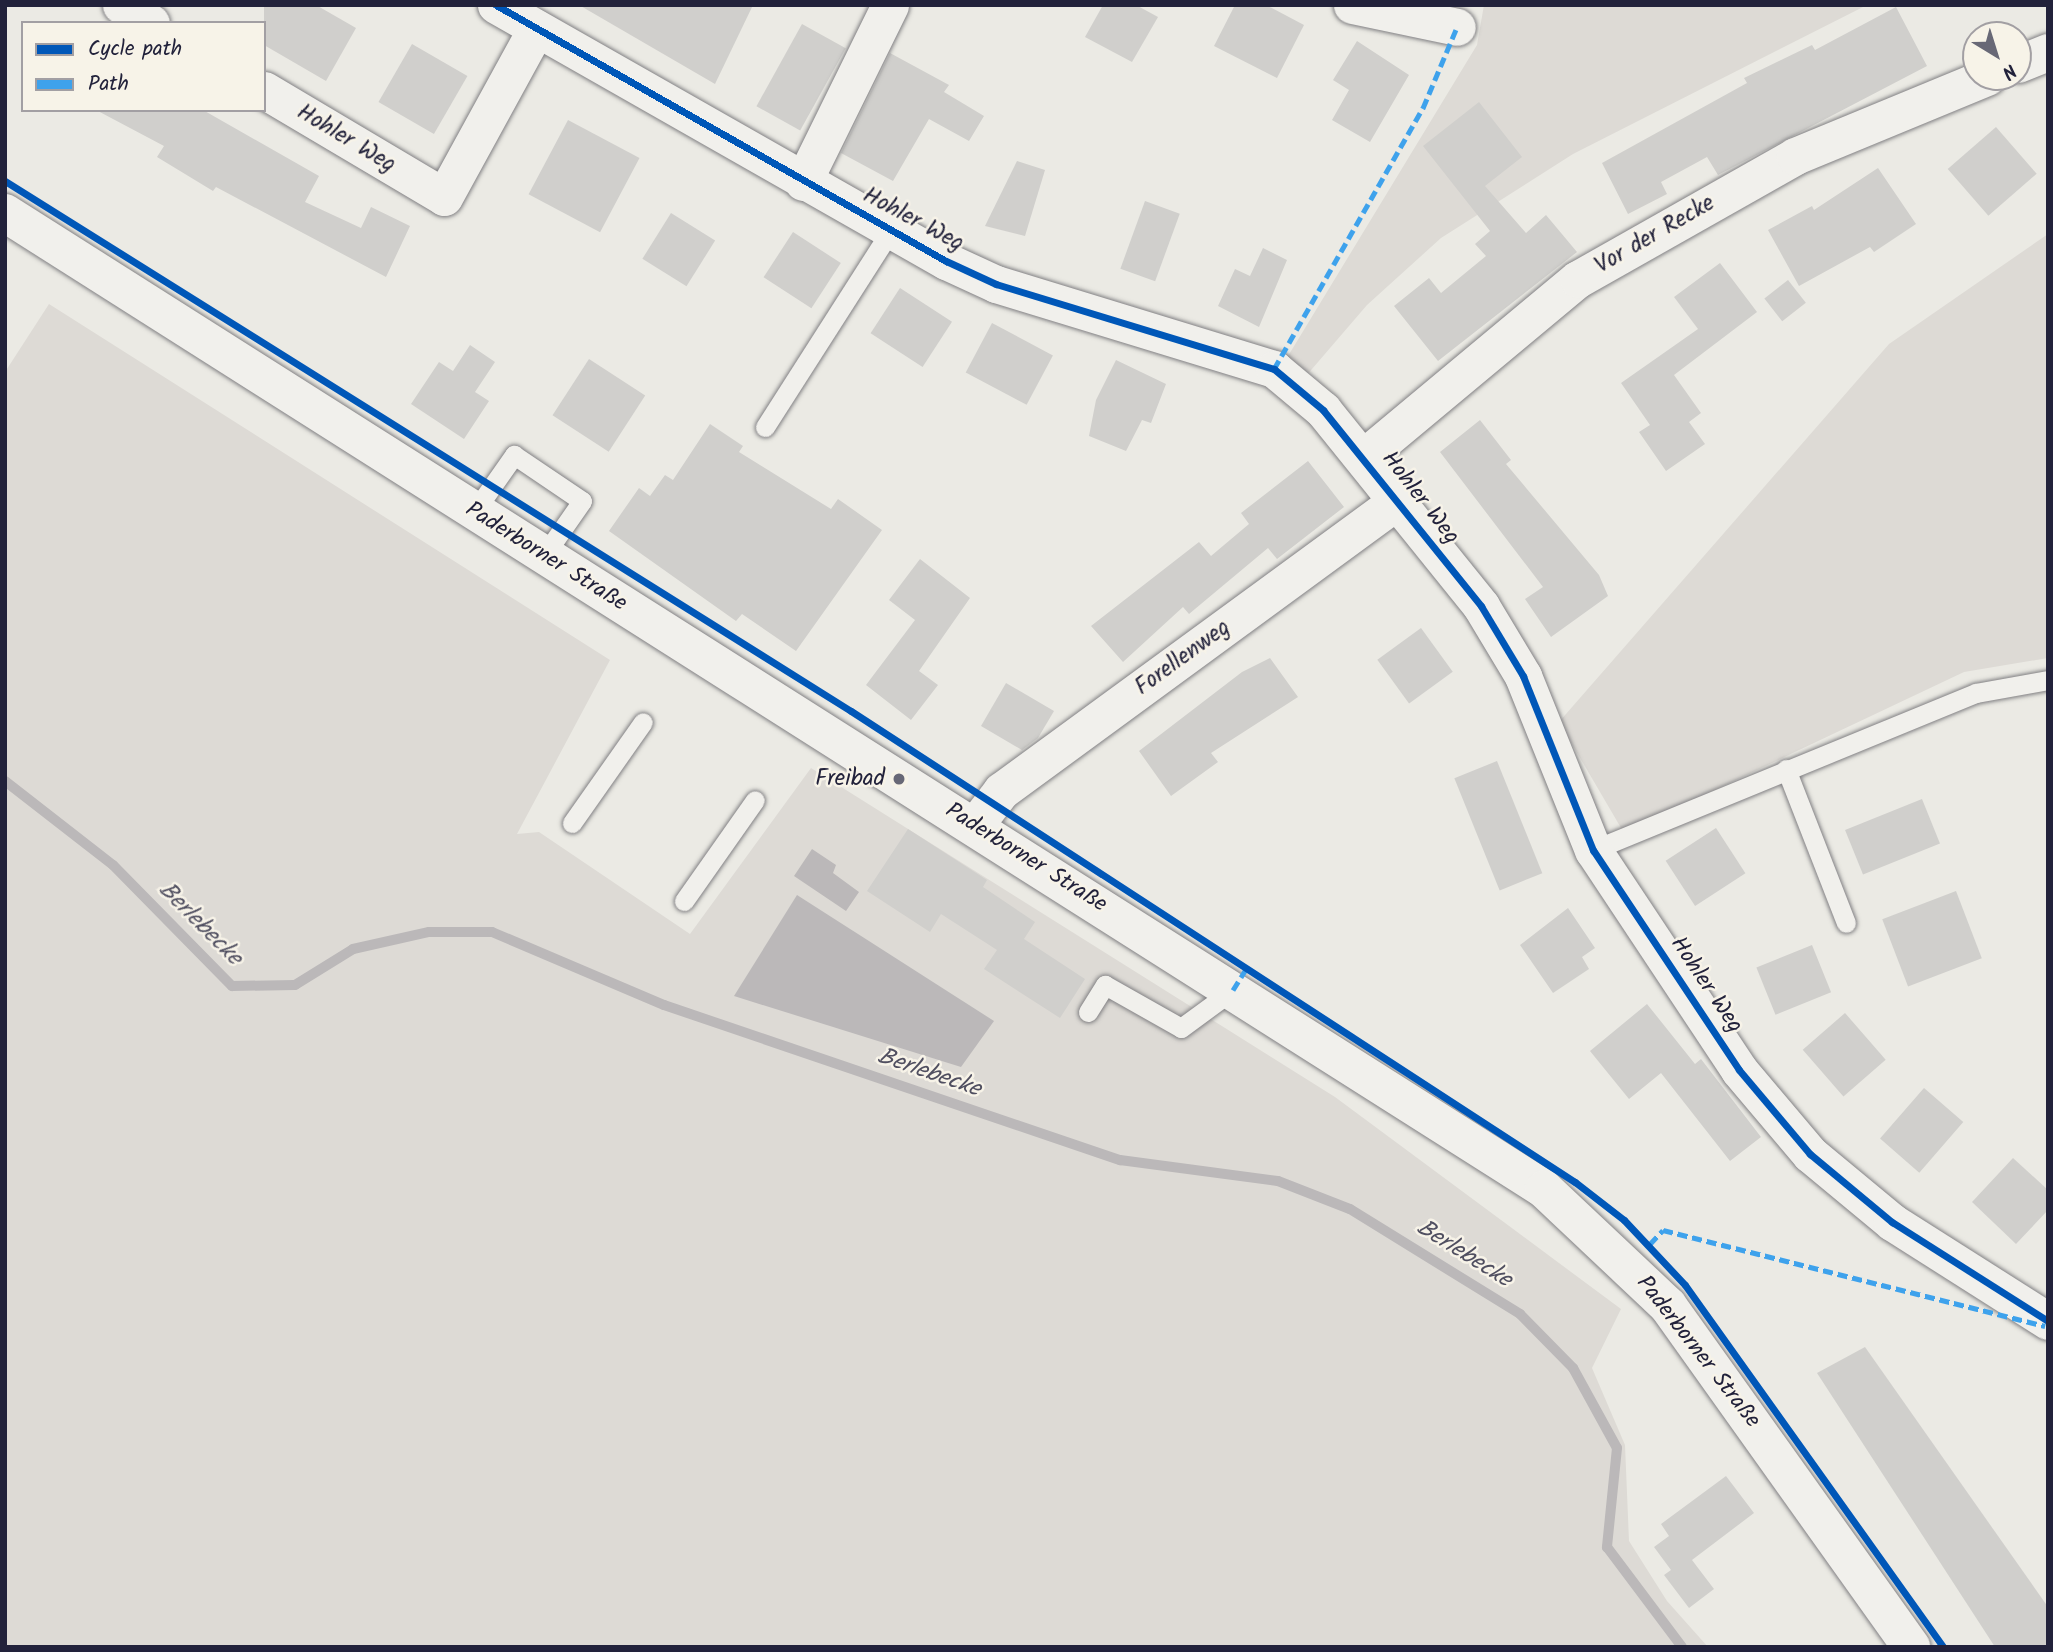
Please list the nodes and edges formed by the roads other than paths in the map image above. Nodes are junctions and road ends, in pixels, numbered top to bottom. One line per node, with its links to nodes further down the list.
1 (121, 5): 5 (street)
2 (496, 5): 7 (street, Hohler Weg)
3 (890, 5): 10 (street)
4 (1352, 5): 6 (street)
5 (148, 21)
6 (1457, 27)
7 (536, 29): 9 (street, Hohler Weg); 10 (street, Hohler Weg)
8 (1962, 87): 14 (street, Vor der Recke)
9 (266, 91)
10 (803, 182): 12 (street, Hohler Weg)
11 (6, 215): 16 (main road, Paderborner Straße)
12 (891, 230): 13 (lane); 14 (street, Hohler Weg)
13 (765, 427)
14 (1363, 457): 15 (street, Hohler Weg)
15 (1398, 500): 23 (street, Forellenweg); 24 (street, Hohler Weg)
16 (474, 512): 17 (main road, Paderborner Straße); 17 (lane)
17 (543, 557): 23 (main road, Paderborner Straße)
18 (2048, 680): 20 (lane)
19 (643, 722): 22 (lane)
20 (1786, 769): 24 (lane); 26 (lane)
21 (755, 800): 25 (lane)
22 (572, 823)
23 (975, 825): 27 (main road, Paderborner Straße)
24 (1593, 850): 29 (street, Hohler Weg)
25 (684, 901)
26 (1846, 923)
27 (1233, 990): 28 (lane); 30 (main road, Paderborner Straße)
28 (1088, 1012)
29 (2048, 1321)
30 (1910, 1647)

